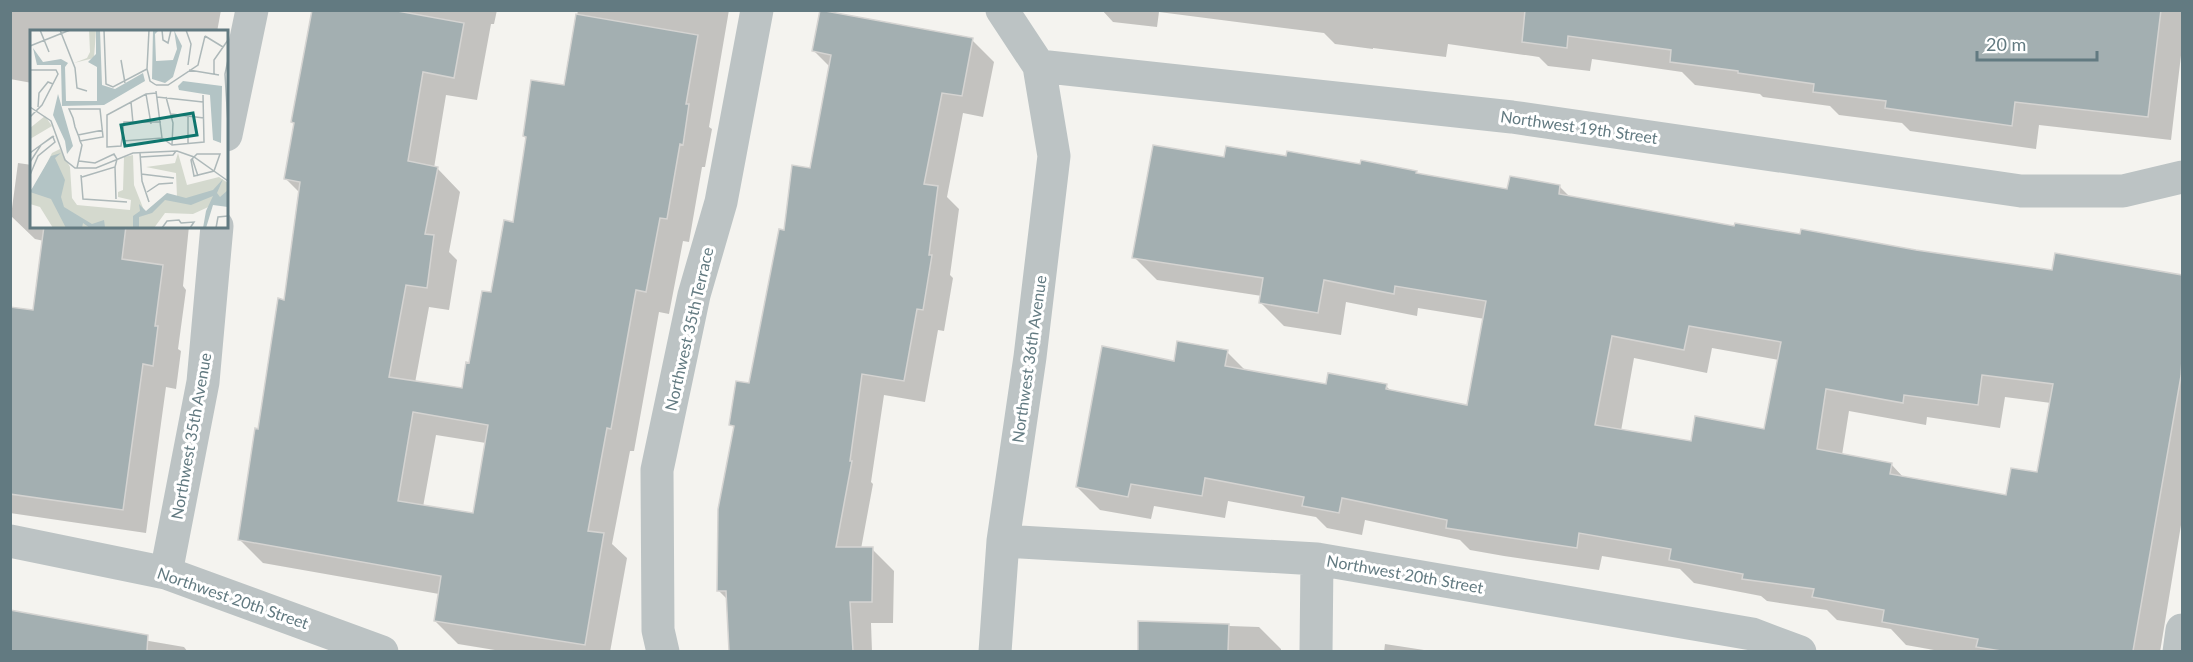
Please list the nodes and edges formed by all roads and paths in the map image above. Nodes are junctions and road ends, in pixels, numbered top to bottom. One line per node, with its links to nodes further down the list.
1 (252, 10): 5 (street)
2 (757, 10): 14 (street, Northwest 35th Terrace)
3 (1002, 10): 4 (street)
4 (1039, 66): 6 (street, Northwest 19th Street); 9 (street, Northwest 36th Avenue)
5 (228, 125)
6 (2182, 177)
7 (217, 228): 11 (street, Northwest 35th Avenue)
8 (10, 541): 11 (street, Northwest 20th Street)
9 (1003, 541): 10 (street, Northwest 20th Street); 15 (street, Northwest 36th Avenue)
10 (1317, 559): 16 (street); 17 (street, Northwest 20th Street)
11 (166, 573): 13 (street, Northwest 20th Street)
12 (2182, 630): 18 (street)
13 (382, 651)
14 (663, 651)
15 (994, 651)
16 (1316, 651)
17 (1800, 651)
18 (2179, 651)

